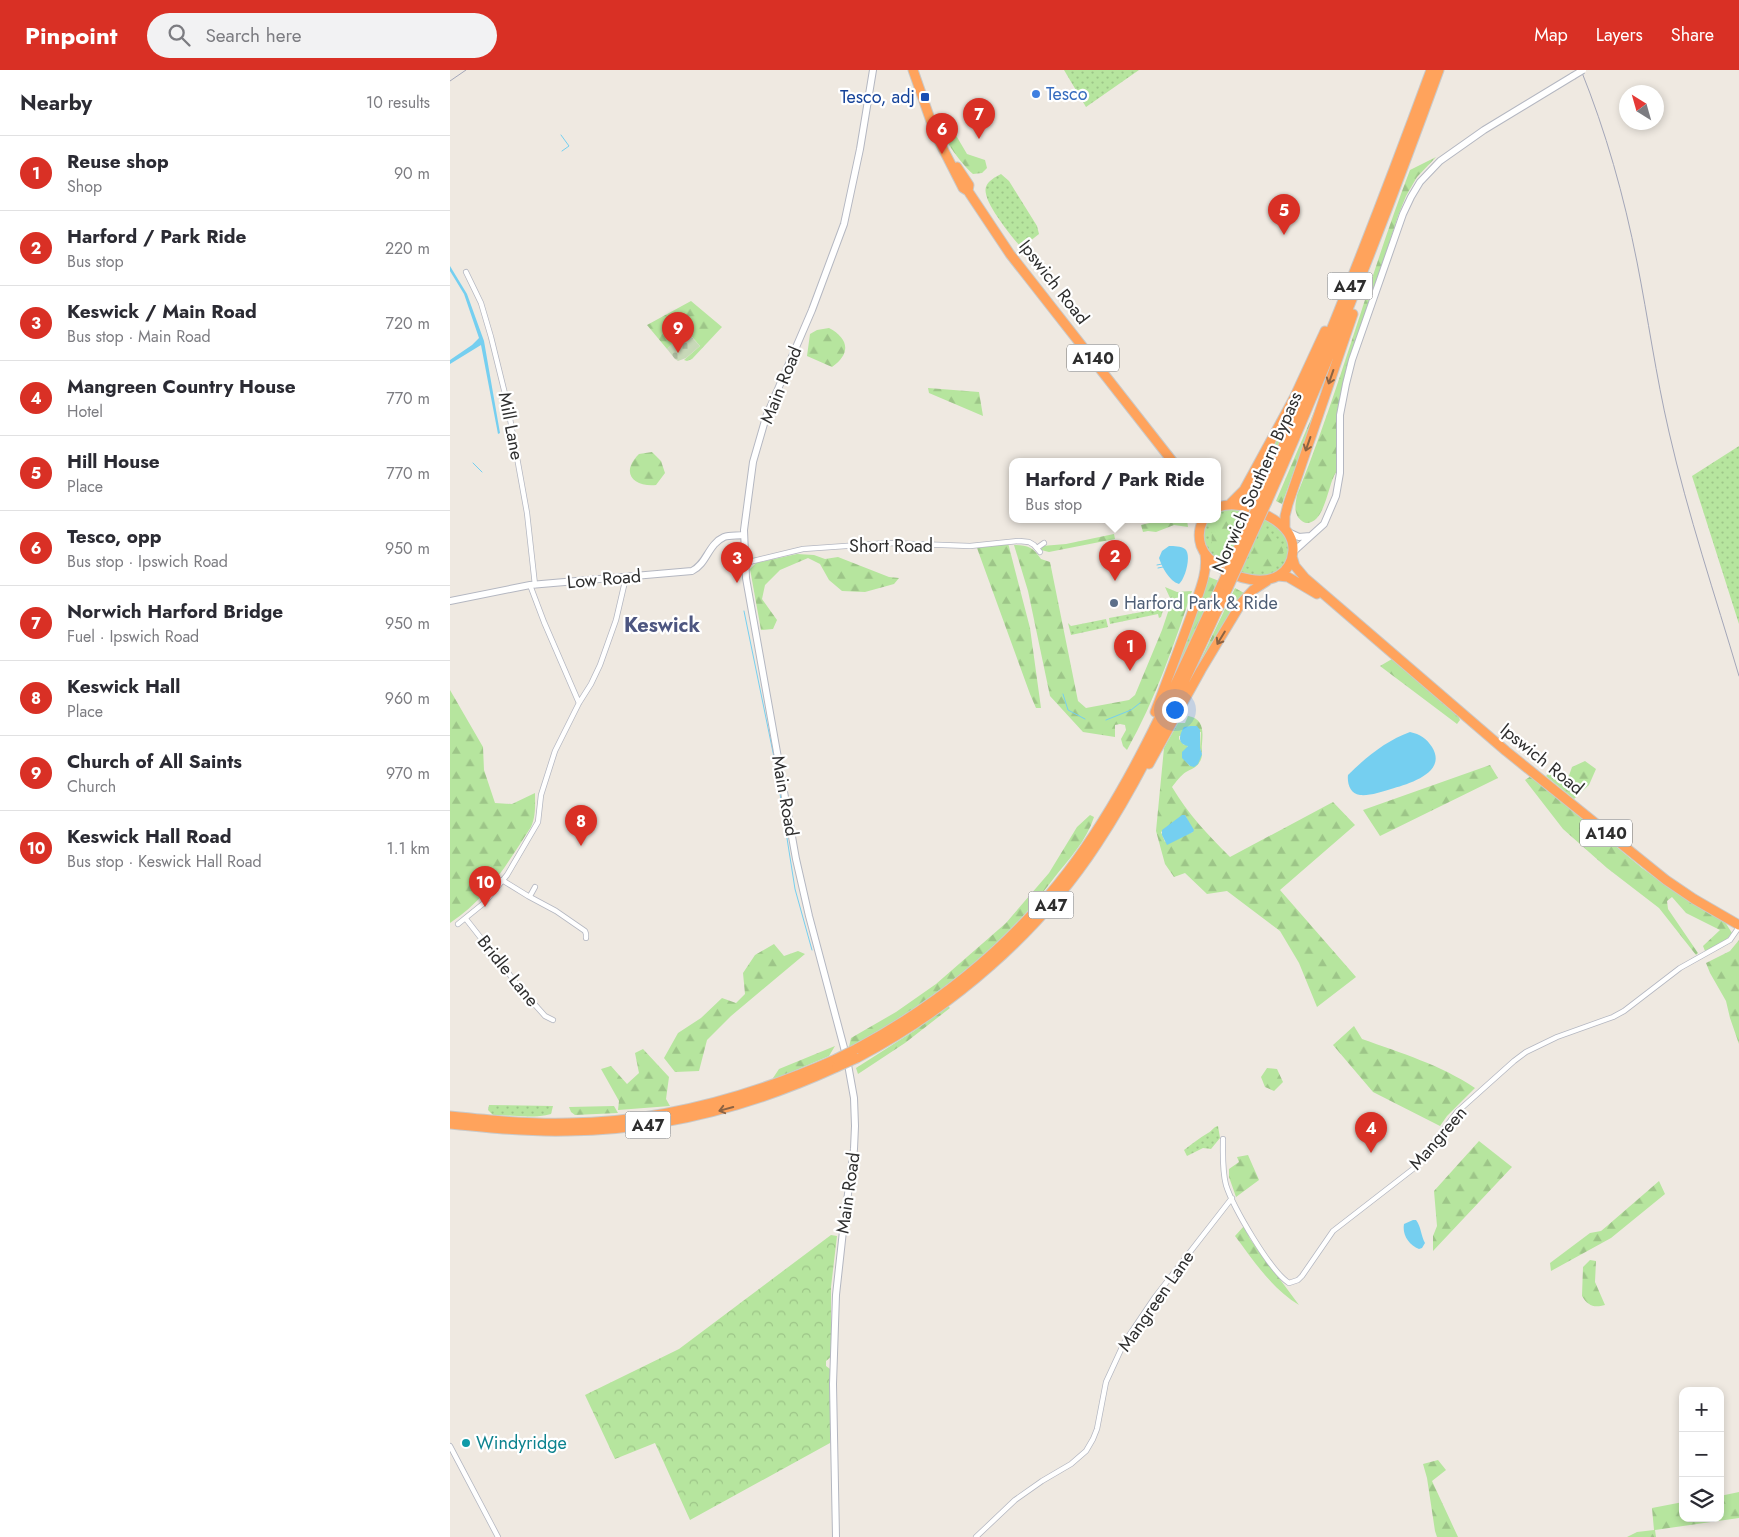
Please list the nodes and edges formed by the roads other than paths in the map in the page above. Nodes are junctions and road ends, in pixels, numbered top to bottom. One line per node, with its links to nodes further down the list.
1 (873, 70): 17 (main road, Main Road)
2 (913, 70): 10 (highway, Ipswich Road / A140)
3 (1431, 70): 6 (highway, Norwich Southern Bypass / A47)
4 (1439, 70): 7 (highway, Norwich Southern Bypass / A47)
5 (1583, 70): 18 (main road, bridge)
6 (1396, 166): 12 (highway, Norwich Southern Bypass / A47); 13 (highway, A47)
7 (1392, 198): 12 (highway, Norwich Southern Bypass / A47); 16 (highway, A47, one-way to 16)
8 (466, 272): 26 (street, Mill Lane)
9 (1116, 352): 10 (street)
10 (1098, 365): 11 (highway, Ipswich Road / A140)
11 (1171, 458)
12 (1264, 500): 27 (highway, Norwich Southern Bypass / A47, bridge)
13 (1231, 503): 14 (highway); 16 (highway)
14 (1221, 506)
15 (1201, 523): 20 (highway)
16 (1286, 530): 18 (main road); 21 (highway, Ipswich Road)
17 (744, 535): 22 (main road, Main Road); 24 (main road, Low Road)
18 (1312, 535): 21 (main road)
19 (1044, 544): 22 (street, Short Road)
20 (1205, 554): 25 (highway); 31 (highway, A47)
21 (1292, 554): 23 (highway); 29 (highway, Ipswich Road / A140)
22 (745, 563): 49 (main road, Main Road)
23 (1278, 576): 25 (highway); 29 (highway, Ipswich Road / A140)
24 (626, 577): 26 (main road, Low Road); 30 (street)
25 (1267, 581): 34 (highway, A47, one-way to 34)
26 (533, 585): 28 (main road, Low Road); 30 (street, Mill Lane)
27 (1225, 586): 31 (highway, Norwich Southern Bypass / A47); 34 (highway, Norwich Southern Bypass / A47)
28 (450, 601)
29 (1334, 604): 38 (highway, Ipswich Road / A140)
30 (579, 703): 32 (street)
31 (1099, 827): 41 (highway, Norwich Southern Bypass / A47)
32 (502, 880): 35 (street); 36 (street)
33 (534, 887): 35 (street)
34 (1064, 889): 41 (highway, Norwich Southern Bypass / A47)
35 (530, 896): 39 (street)
36 (466, 919): 37 (street); 40 (street, Bridle Lane)
37 (458, 924)
38 (1739, 926): 46 (street, Mangreen)
39 (586, 938)
40 (553, 1020)
41 (856, 1053): 42 (highway, Norwich Southern Bypass / A47, bridge)
42 (836, 1063): 43 (highway, Norwich Southern Bypass / A47); 44 (highway, Norwich Southern Bypass / A47, one-way to 44)
43 (450, 1116)
44 (450, 1124)
45 (1223, 1139): 46 (street, Mangreen)
46 (1232, 1198): 50 (street, Mangreen Lane)
47 (450, 1446): 48 (street)
48 (498, 1537)
49 (836, 1537)
50 (976, 1537)

